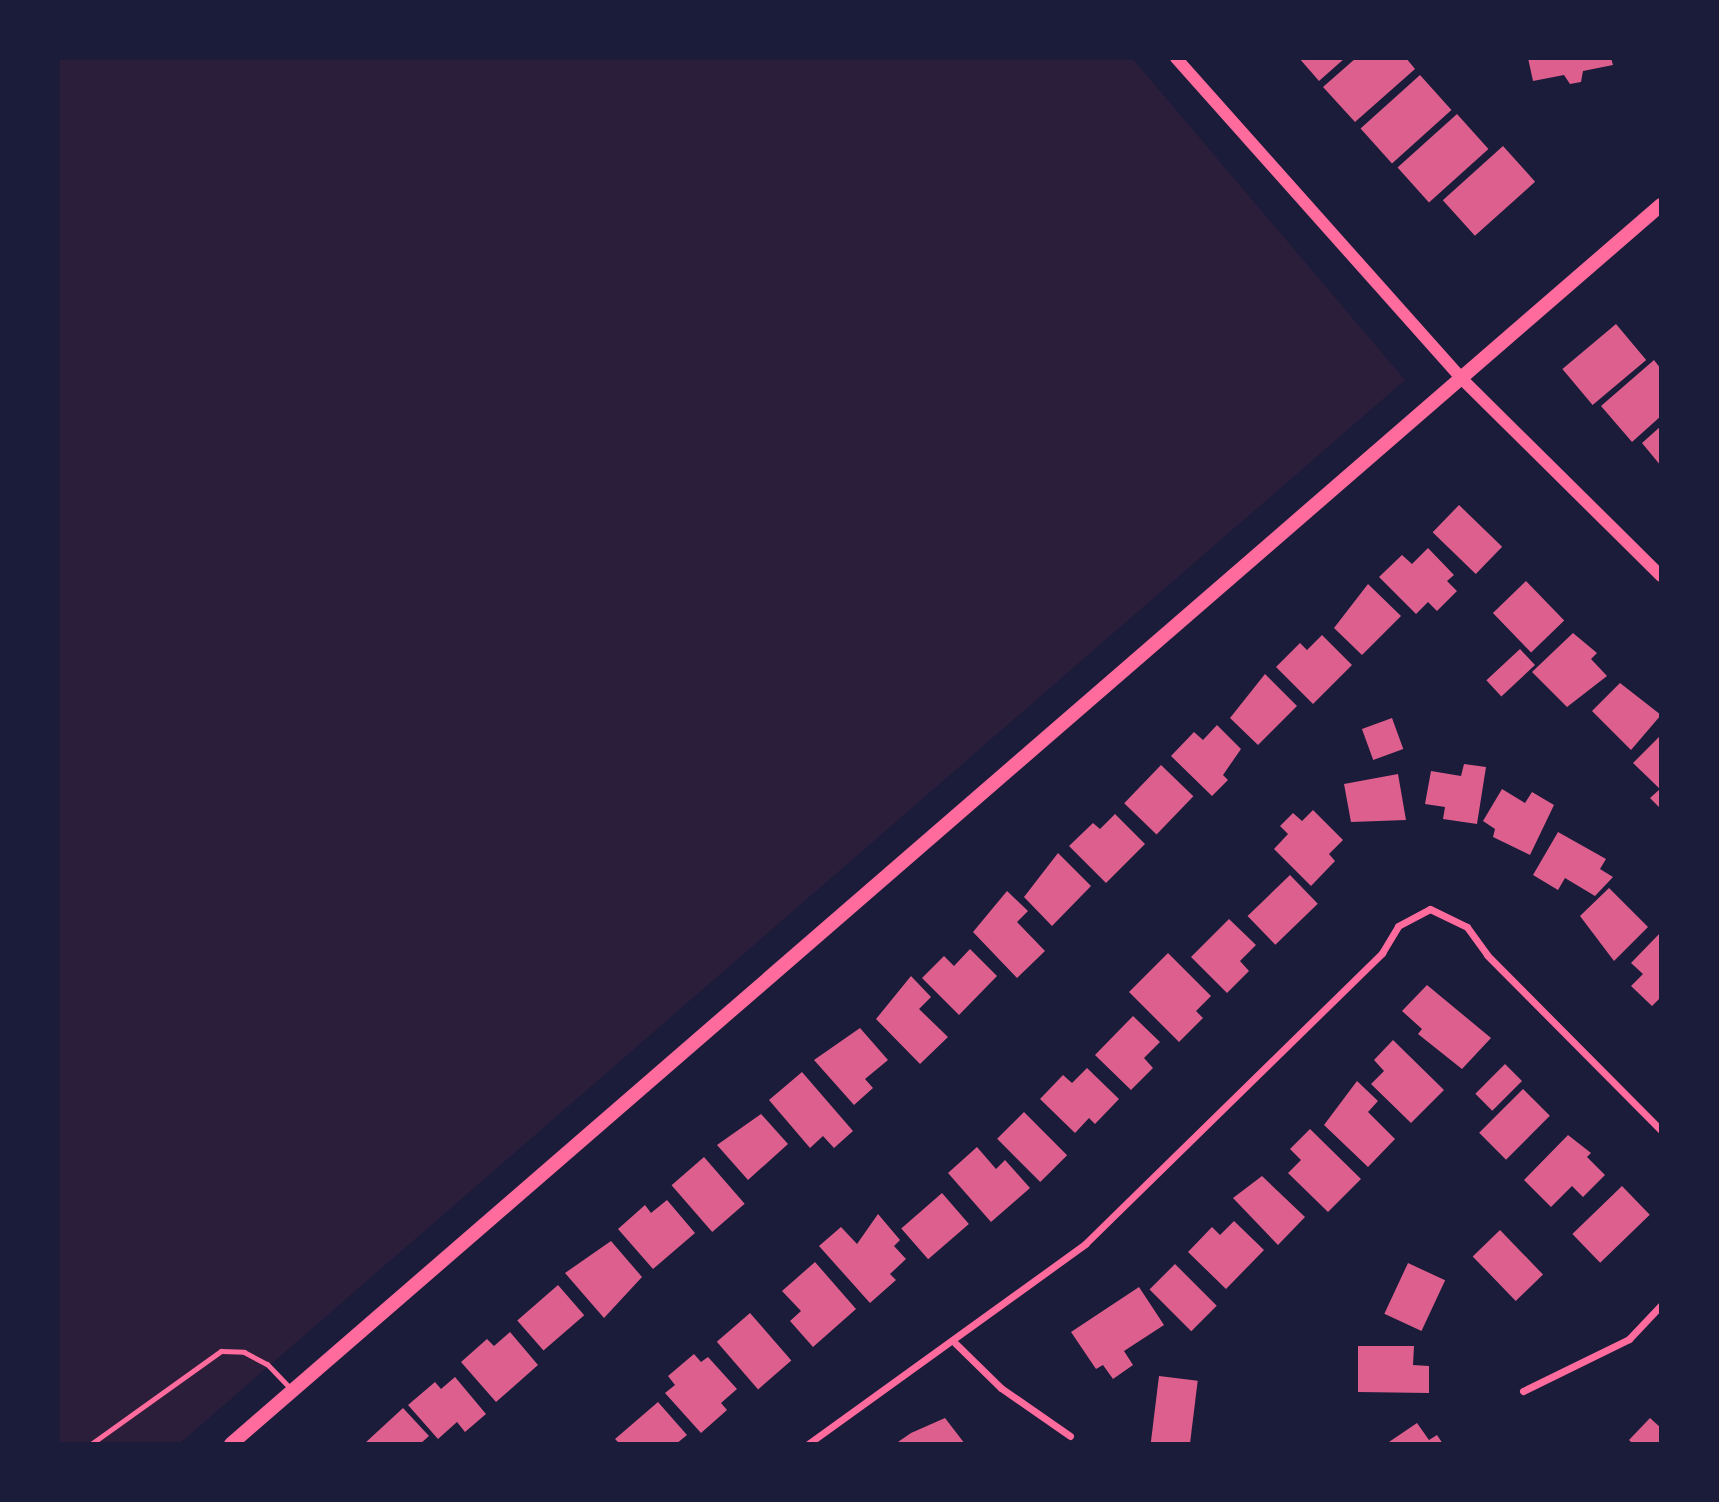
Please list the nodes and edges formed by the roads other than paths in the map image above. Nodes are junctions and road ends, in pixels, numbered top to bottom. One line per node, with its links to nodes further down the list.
1 (1176, 58): 3 (street)
2 (1661, 205): 3 (main road)
3 (1462, 379): 4 (street); 8 (main road)
4 (1661, 576)
5 (1661, 1130): 7 (street)
6 (1661, 1305): 9 (street)
7 (955, 1343): 10 (street); 13 (street)
8 (292, 1390): 11 (lane); 12 (main road)
9 (1523, 1391)
10 (1070, 1436)
11 (91, 1444)
12 (231, 1444)
13 (808, 1444)

